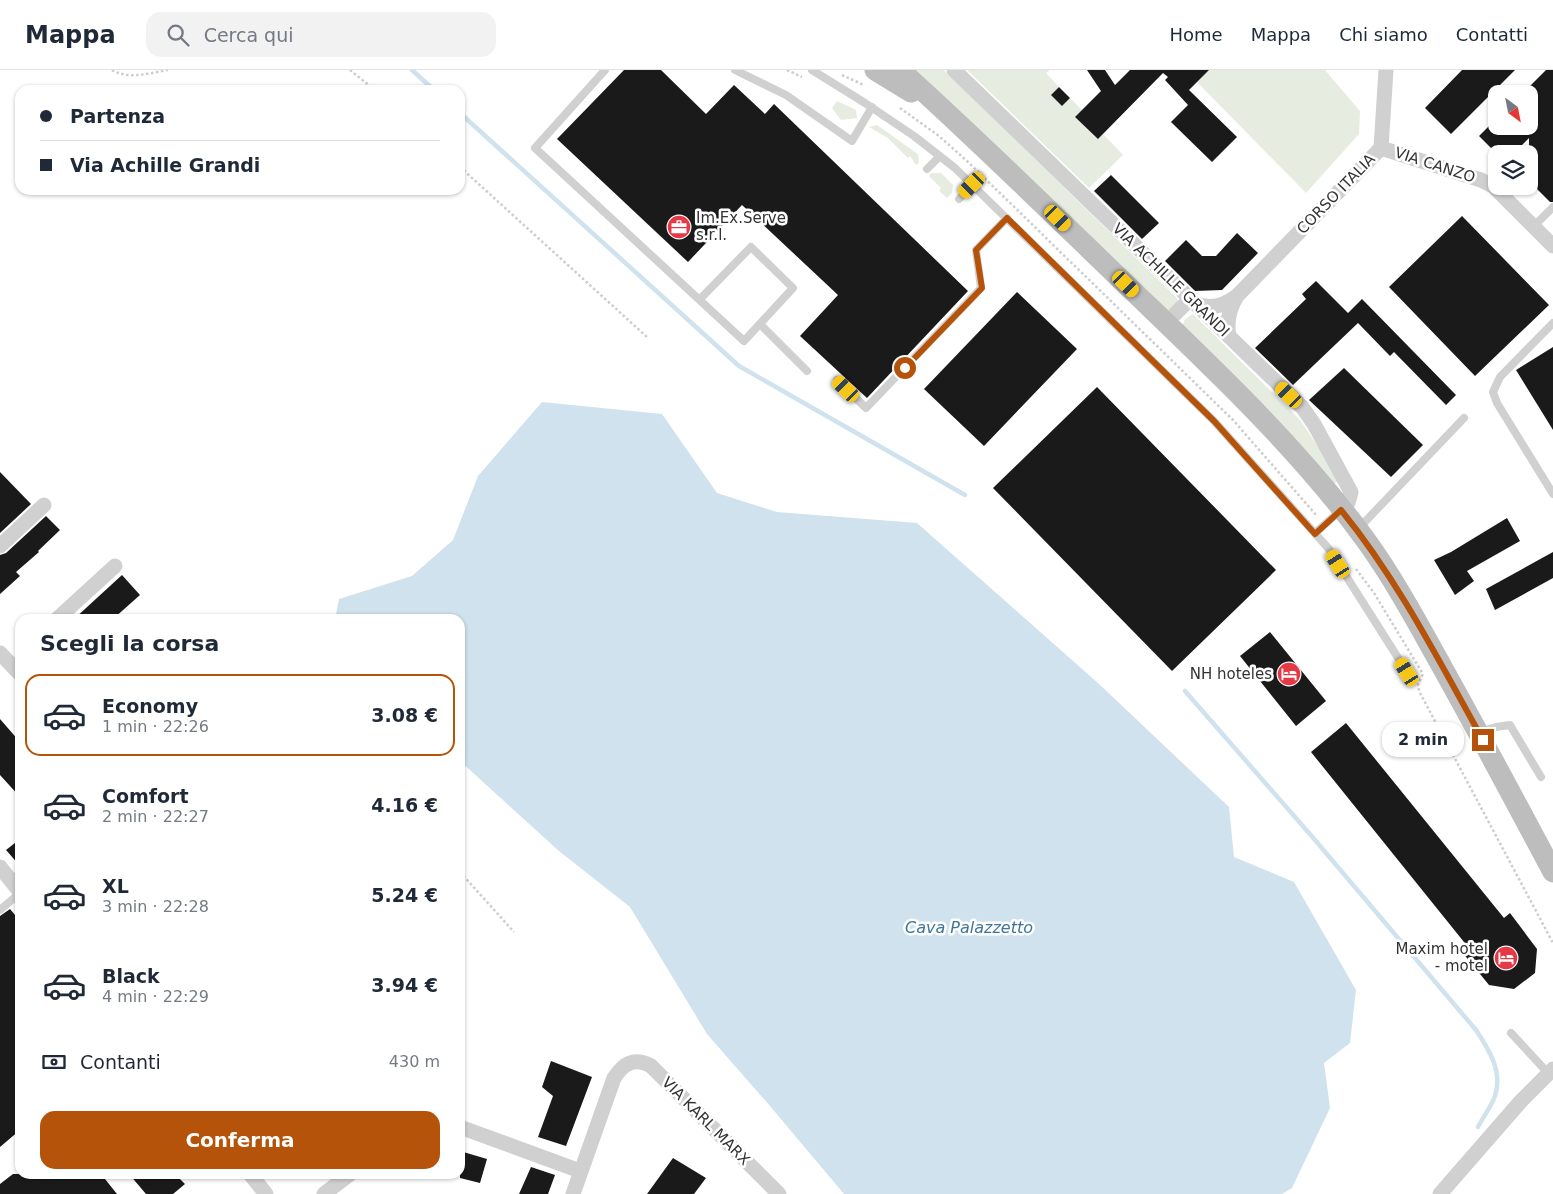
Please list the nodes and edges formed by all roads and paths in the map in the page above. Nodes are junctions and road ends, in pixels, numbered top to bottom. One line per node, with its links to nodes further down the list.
1 (112, 70): 2 (path)
2 (168, 70)
3 (350, 70): 13 (path)
4 (604, 70): 29 (lane)
5 (735, 70): 16 (lane)
6 (787, 70): 11 (path)
7 (812, 70): 14 (lane)
8 (900, 70): 17 (main road)
9 (954, 70): 30 (street, VIA ACHILLE GRANDI)
10 (1386, 70): 18 (street, CORSO ITALIA)
11 (805, 78)
12 (870, 78): 14 (path); 17 (main road)
13 (369, 85)
14 (835, 85): 16 (lane)
15 (894, 104): 42 (path)
16 (872, 107): 19 (lane)
17 (962, 126): 31 (main road)
18 (1382, 148): 26 (street, VIA CANZO); 28 (street, CORSO ITALIA)
19 (940, 156): 20 (lane); 22 (lane)
20 (927, 169)
21 (465, 173): 35 (path)
22 (972, 185): 23 (lane); 25 (lane)
23 (958, 199)
24 (1553, 207): 26 (lane)
25 (1007, 218): 37 (lane); 44 (lane)
26 (1534, 227): 27 (street, VIA CANZO)
27 (1553, 246)
28 (1237, 296): 30 (street, CORSO ITALIA); 34 (street, CORSO ITALIA)
29 (700, 299): 33 (lane); 33 (lane)
30 (1192, 301): 31 (street); 34 (street, VIA ACHILLE GRANDI)
31 (1166, 323): 41 (main road)
32 (1553, 323): 39 (lane)
33 (760, 324): 36 (lane)
34 (1228, 336): 41 (street, VIA ACHILLE GRANDI)
35 (647, 337)
36 (807, 371)
37 (837, 380)
38 (1464, 418): 43 (lane)
39 (1553, 494)
40 (44, 505): 45 (street)
41 (1341, 510): 42 (lane); 43 (main road)
42 (1324, 525): 44 (lane)
43 (1357, 530): 50 (main road)
44 (1315, 534): 49 (lane)
45 (0, 546)
46 (1352, 563): 59 (path)
47 (115, 566): 48 (street)
48 (62, 614)
49 (1407, 672)
50 (1479, 732): 51 (lane); 53 (main road)
51 (1541, 777)
52 (0, 867): 55 (street)
53 (1553, 872)
54 (465, 878): 58 (path)
55 (15, 886)
56 (15, 897): 57 (lane)
57 (0, 910)
58 (514, 932)
59 (1553, 943)
60 (1511, 1033): 61 (lane)
61 (1551, 1071): 70 (street)
62 (465, 1129): 63 (street)
63 (580, 1171): 68 (street); 69 (street, VIA KARL MARX)
64 (254, 1179): 66 (street)
65 (344, 1179): 67 (street)
66 (266, 1194)
67 (324, 1194)
68 (572, 1194)
69 (779, 1194)
70 (1440, 1194)

